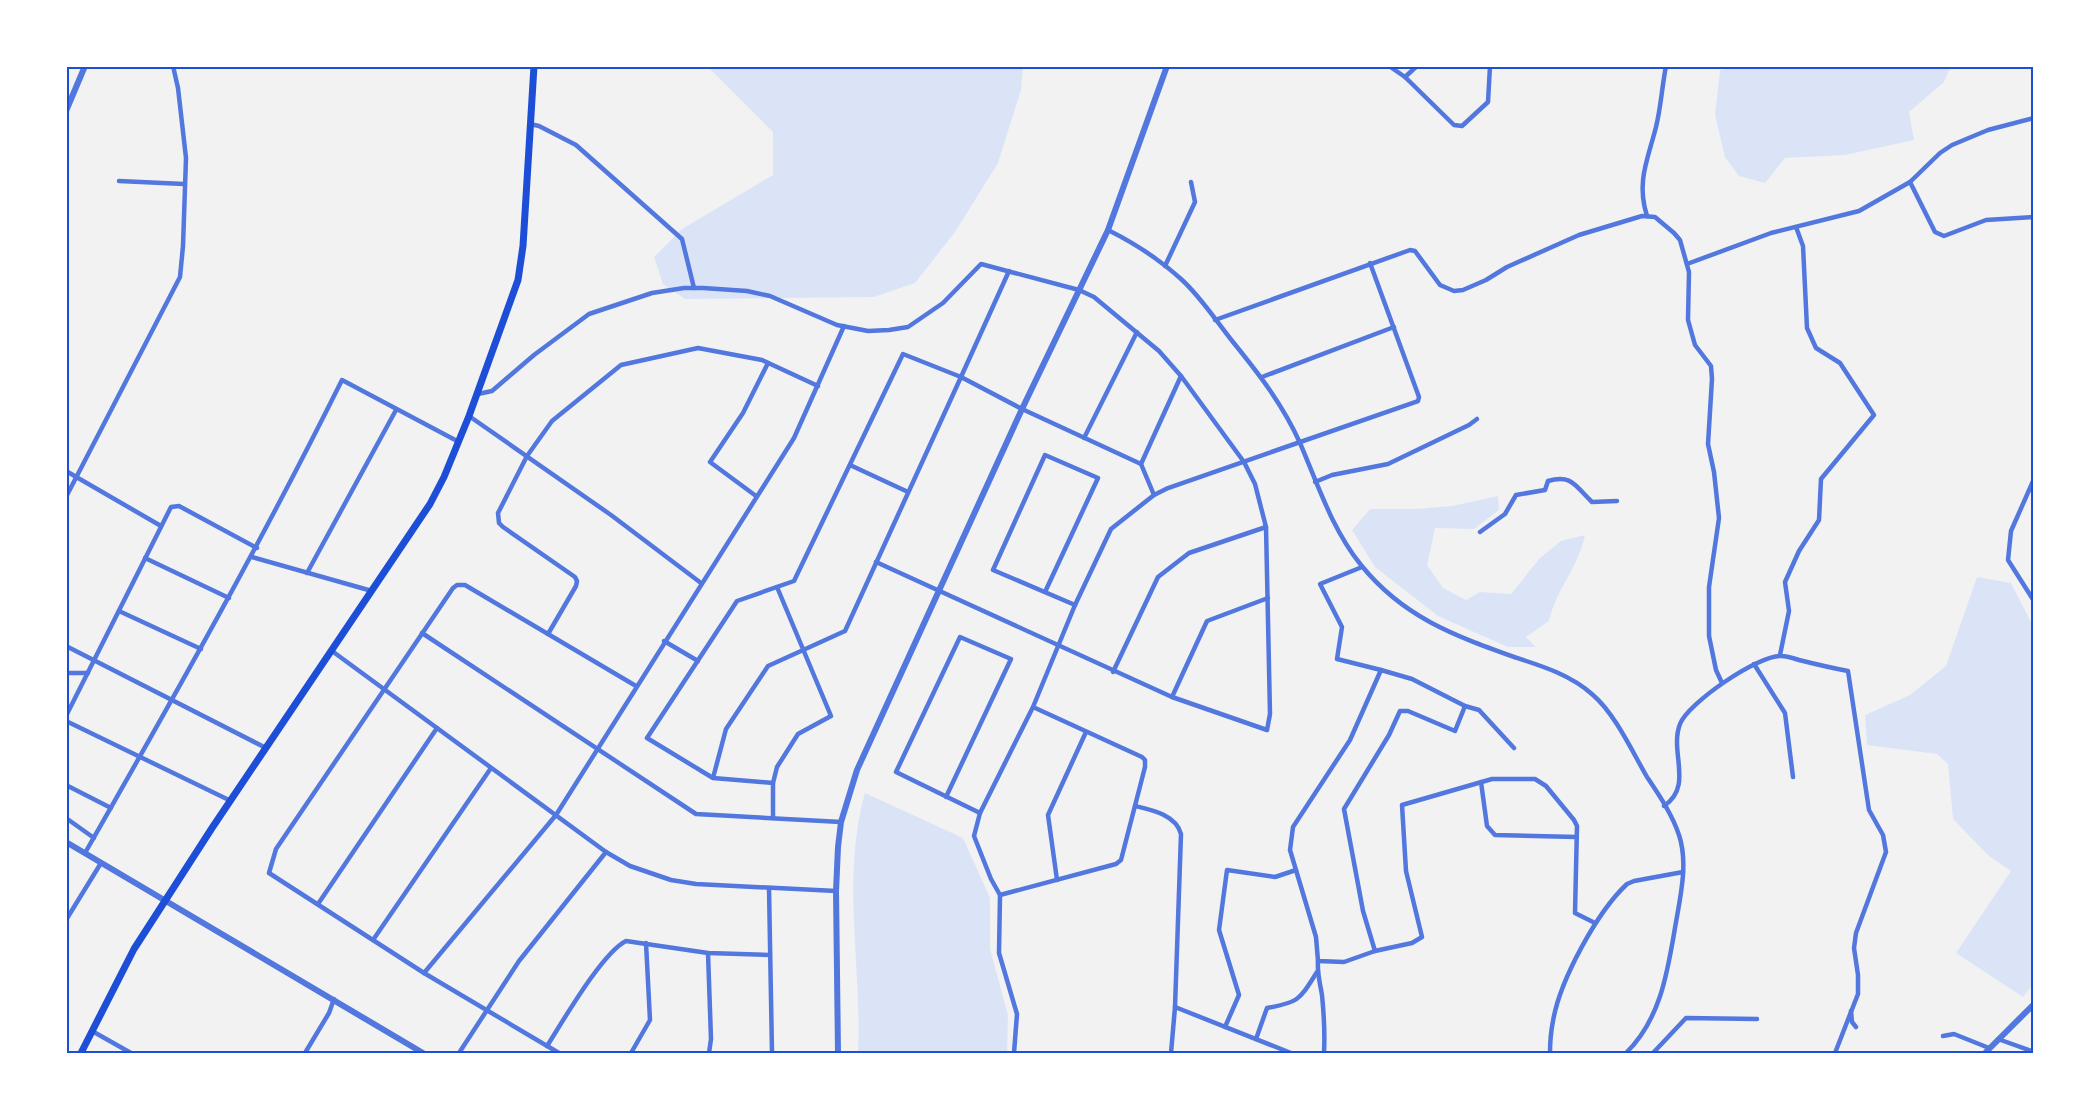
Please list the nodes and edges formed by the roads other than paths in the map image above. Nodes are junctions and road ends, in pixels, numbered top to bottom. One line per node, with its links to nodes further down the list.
1 (84, 66): 10 (street)
2 (173, 66): 16 (street)
3 (534, 66): 12 (main road)
4 (1167, 66): 20 (street)
5 (1389, 66): 9 (street)
6 (1417, 66): 9 (street)
7 (1490, 66): 9 (street)
8 (1666, 66): 17 (street)
9 (1405, 76)
10 (66, 111)
11 (2034, 118): 15 (street)
12 (530, 124): 25 (street); 36 (main road)
13 (119, 181): 16 (street)
14 (1191, 182): 23 (street)
15 (1910, 182): 18 (street); 19 (street)
16 (184, 184): 49 (street)
17 (1647, 216): 21 (street); 22 (street)
18 (2034, 217)
19 (1796, 227): 22 (street); 84 (street)
20 (1108, 230): 23 (street); 26 (street)
21 (1370, 263): 27 (street); 29 (street)
22 (1688, 264): 92 (street)
23 (1165, 266): 27 (street)
24 (1009, 271): 26 (street); 28 (street); 33 (street)
25 (694, 288): 28 (street); 36 (street)
26 (1079, 290): 30 (street); 38 (street)
27 (1215, 320): 34 (street)
28 (844, 326): 35 (street)
29 (1394, 327): 34 (street); 43 (street)
30 (1137, 332): 32 (street); 41 (street)
31 (768, 363): 35 (street); 44 (street); 54 (street)
32 (1181, 376): 45 (street); 46 (street)
33 (961, 377): 38 (street); 47 (street); 52 (street)
34 (1262, 377): 43 (street)
35 (818, 386): 54 (street)
36 (478, 394): 39 (main road)
37 (396, 410): 42 (street); 60 (street); 65 (street)
38 (1022, 410): 41 (street); 69 (street)
39 (469, 416): 42 (main road); 44 (street)
40 (1477, 418): 51 (street)
41 (1084, 438): 46 (street)
42 (459, 442): 68 (main road)
43 (1300, 443): 45 (street); 51 (street)
44 (527, 456): 66 (street); 77 (street)
45 (1244, 462): 53 (street); 58 (street)
46 (1141, 464): 53 (street)
47 (850, 465): 52 (street); 67 (street)
48 (66, 471): 49 (street)
49 (76, 477): 55 (street); 57 (street)
50 (2034, 479): 73 (street)
51 (1315, 482): 64 (street)
52 (908, 492): 63 (street)
53 (1154, 495): 74 (street)
54 (756, 496): 66 (street)
55 (66, 497)
56 (1617, 501): 59 (street)
57 (161, 526): 60 (street); 62 (street)
58 (1266, 527): 72 (street); 89 (street)
59 (1480, 532)
60 (257, 548): 61 (street)
61 (252, 557): 65 (street); 71 (street)
62 (145, 558): 71 (street); 75 (street)
63 (876, 562): 69 (street); 82 (street)
64 (1362, 567): 88 (street); 115 (street)
65 (307, 573): 68 (street)
66 (701, 584): 78 (street)
67 (777, 587): 82 (street); 86 (street)
68 (372, 591): 83 (main road)
69 (940, 591): 80 (street); 121 (street)
70 (1045, 592): 70 (street); 74 (street)
71 (229, 598): 81 (street)
72 (1268, 598): 95 (street); 95 (street)
73 (2034, 601)
74 (1075, 604): 80 (street)
75 (119, 611): 81 (street); 85 (street)
76 (422, 633): 77 (street); 94 (street); 103 (street)
77 (548, 634): 93 (street)
78 (664, 641): 86 (street); 93 (street)
79 (66, 646): 85 (street)
80 (1059, 646): 89 (street); 98 (street)
81 (201, 650): 96 (street)
82 (802, 650): 108 (street); 110 (street)
83 (332, 651): 94 (street); 102 (main road)
84 (1780, 655): 87 (street); 150 (street)
85 (94, 661): 91 (street); 96 (street)
86 (698, 661): 108 (street)
87 (1754, 664): 92 (street); 107 (street)
88 (1381, 670): 97 (street); 128 (street)
89 (1113, 672): 95 (street)
90 (66, 673): 91 (street)
91 (88, 673): 99 (street)
92 (1722, 683): 115 (street)
93 (636, 686): 103 (street)
94 (384, 690): 100 (street); 135 (street)
95 (1172, 697)
96 (173, 700): 102 (street); 105 (street)
97 (1465, 706): 104 (street); 140 (street)
98 (1033, 707): 101 (street); 117 (street)
99 (66, 719): 105 (street)
100 (437, 728): 106 (street); 135 (street)
101 (1086, 732): 114 (street); 130 (street)
102 (266, 748): 113 (main road)
103 (596, 748): 118 (street); 120 (street)
104 (1514, 748)
105 (140, 757): 113 (street); 116 (street)
106 (491, 768): 118 (street); 138 (street)
107 (1793, 777)
108 (713, 778): 110 (street)
109 (1481, 782): 122 (street); 122 (street); 140 (street)
110 (773, 783): 120 (street)
111 (66, 785): 116 (street)
112 (946, 797): 112 (street); 117 (street)
113 (231, 801): 134 (main road)
114 (1135, 806): 130 (street); 148 (street)
115 (1664, 806): 129 (street)
116 (111, 808): 123 (street)
117 (980, 813): 133 (street)
118 (556, 815): 125 (street); 145 (street)
119 (66, 818): 123 (street)
120 (773, 818): 121 (street)
121 (841, 822): 132 (street)
122 (1577, 837): 137 (street)
123 (94, 838): 126 (street)
124 (66, 842): 126 (street)
125 (606, 852): 131 (street); 149 (street)
126 (85, 853): 127 (street)
127 (100, 863): 134 (street); 136 (street)
128 (1296, 870): 143 (street); 152 (street)
129 (1683, 872): 137 (street); 176 (street)
130 (1057, 880): 133 (street)
131 (769, 888): 132 (street); 142 (street)
132 (836, 891): 170 (street)
133 (1000, 895): 171 (street)
134 (165, 902): 146 (street); 154 (main road)
135 (318, 904): 138 (street)
136 (66, 920)
137 (1595, 923): 175 (street)
138 (373, 940): 145 (street)
139 (646, 943): 141 (street); 158 (street); 167 (street)
140 (1375, 951): 143 (street)
141 (708, 953): 142 (street); 168 (street)
142 (770, 955): 169 (street)
143 (1318, 961): 144 (street)
144 (1317, 972): 156 (street); 174 (street)
145 (424, 973): 149 (street)
146 (334, 999): 163 (street); 164 (street)
147 (2034, 1004): 157 (street)
148 (1175, 1007): 152 (street); 172 (street)
149 (485, 1010): 158 (street); 165 (street)
150 (1851, 1011): 153 (street); 178 (street)
151 (1757, 1019): 177 (street)
152 (1225, 1027): 156 (street)
153 (1856, 1027)
154 (92, 1031): 161 (main road); 162 (street)
155 (1943, 1036): 159 (street)
156 (1256, 1039): 173 (street)
157 (1998, 1039): 159 (street); 160 (street)
158 (547, 1046): 166 (street)
159 (1987, 1050)
160 (2034, 1052)
161 (81, 1053)
162 (131, 1053)
163 (304, 1053)
164 (423, 1053)
165 (459, 1053)
166 (559, 1053)
167 (631, 1053)
168 (709, 1053)
169 (772, 1053)
170 (838, 1053)
171 (1014, 1053)
172 (1171, 1053)
173 (1291, 1053)
174 (1324, 1053)
175 (1550, 1053)
176 (1626, 1053)
177 (1653, 1053)
178 (1835, 1053)

